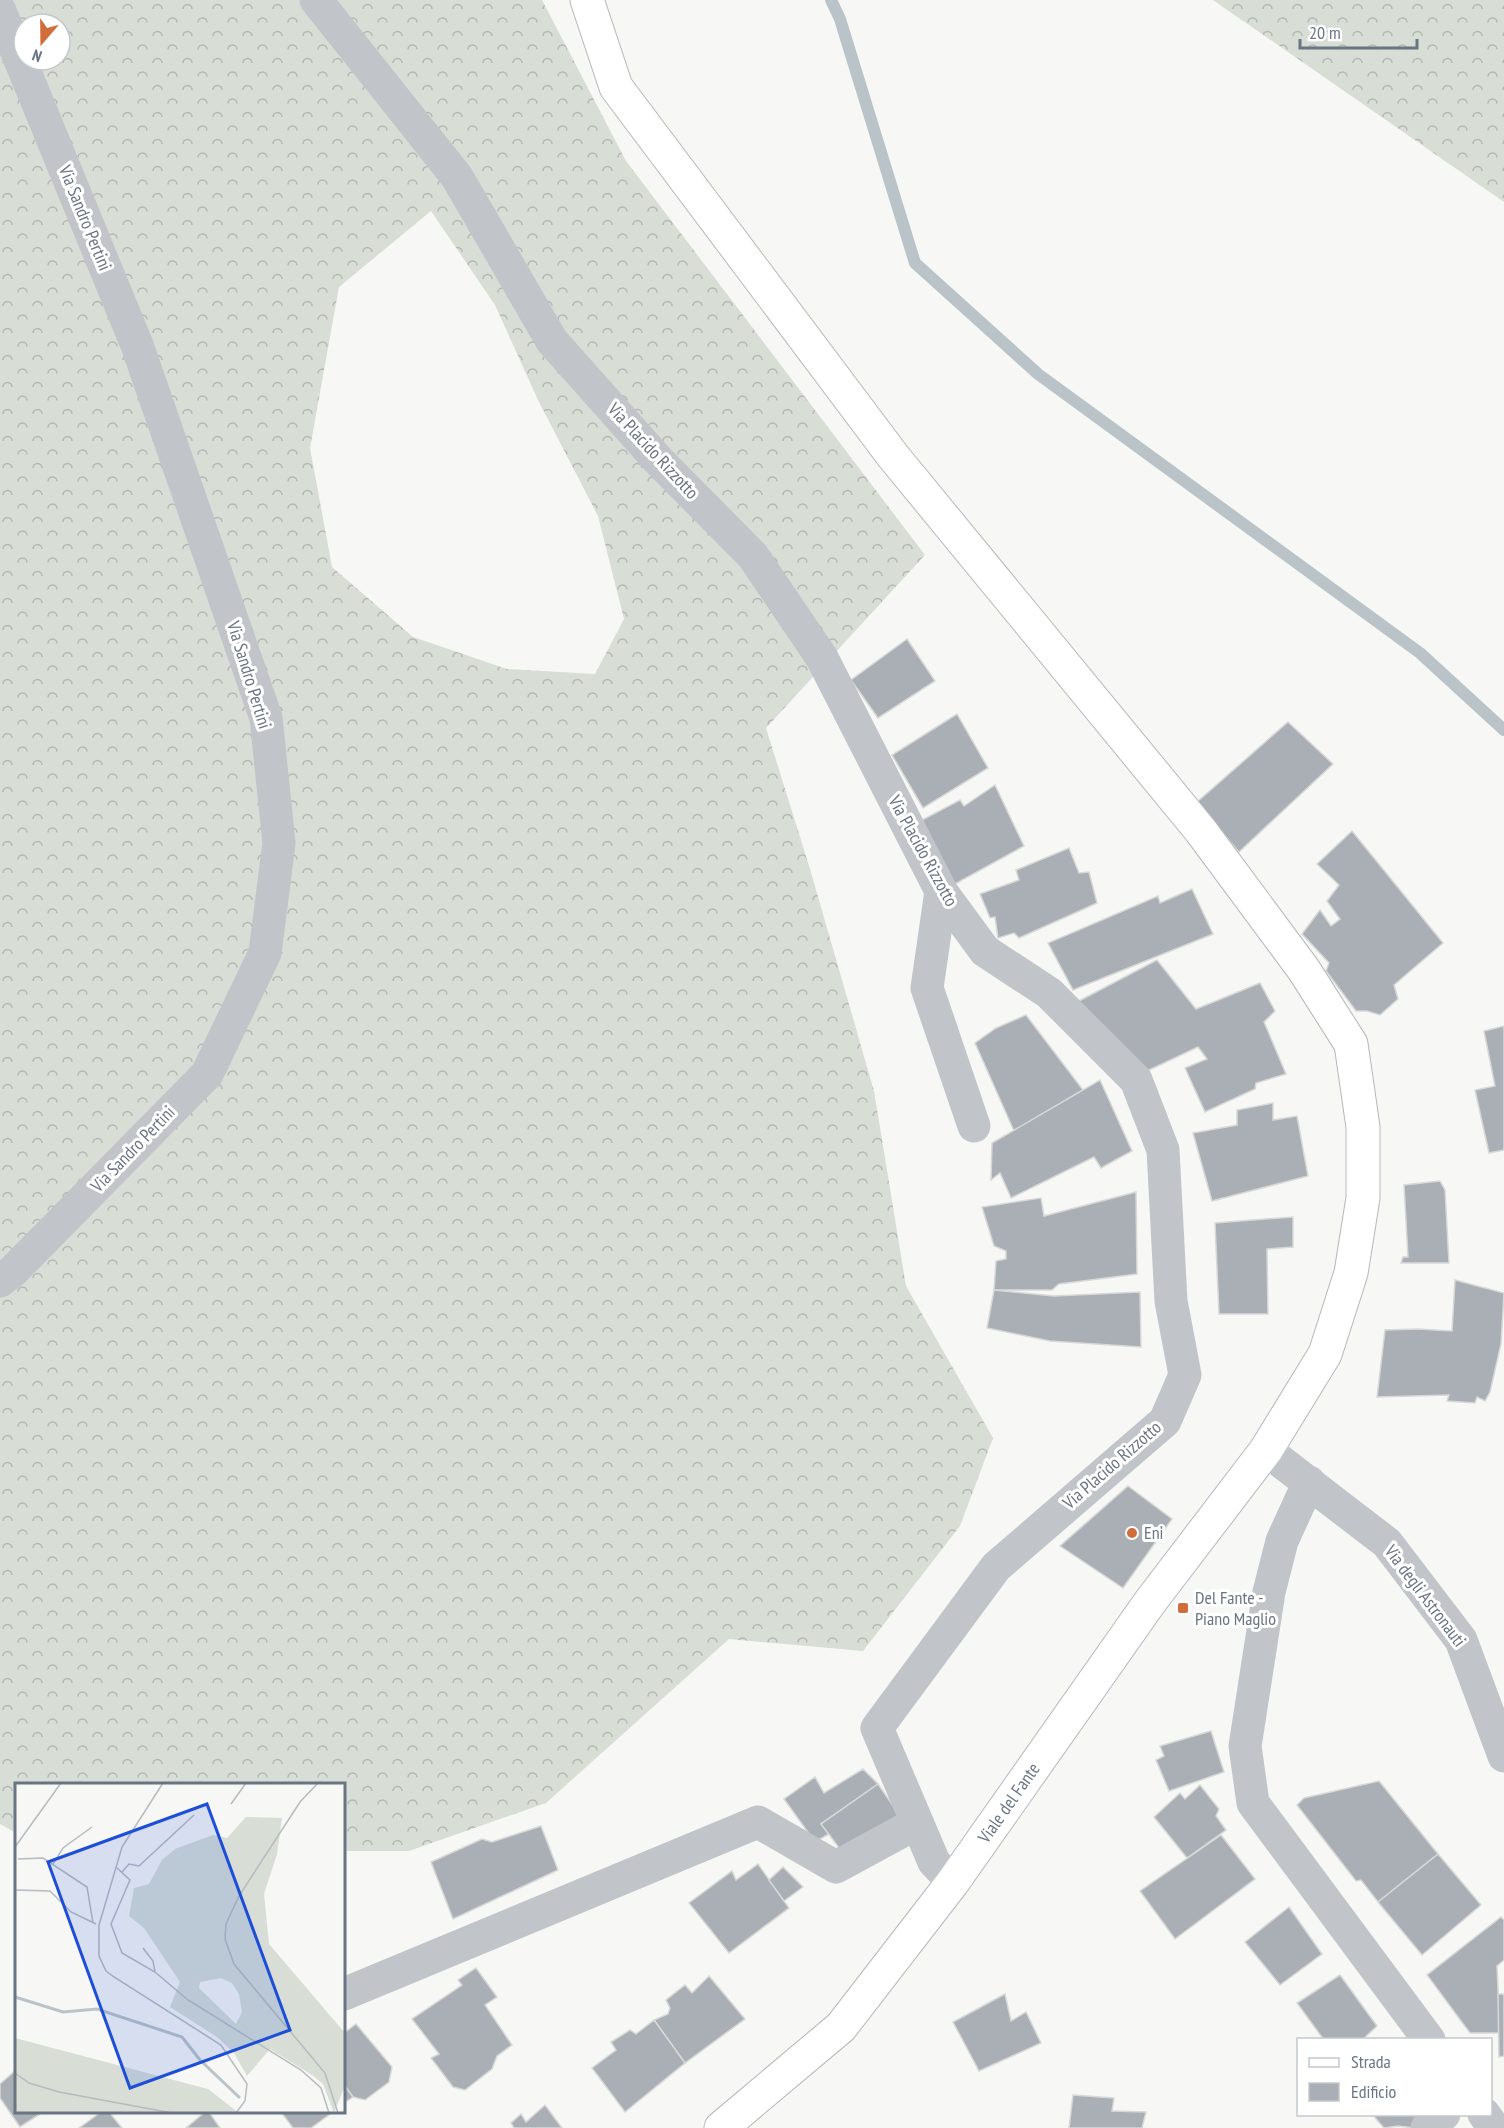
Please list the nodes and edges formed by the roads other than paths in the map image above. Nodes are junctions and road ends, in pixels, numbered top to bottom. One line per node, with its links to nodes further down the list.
1 (316, 0): 4 (street, Via Placido Rizzotto)
2 (587, 0): 7 (main road, Viale del Fante)
3 (0, 11): 6 (street, Via Sandro Pertini)
4 (941, 891): 5 (street); 10 (street, Via Placido Rizzotto)
5 (974, 1126)
6 (0, 1281)
7 (1266, 1450): 8 (street, Via degli Astronauti); 11 (main road, Viale del Fante)
8 (1309, 1482): 9 (street, Via degli Astronauti); 13 (street)
9 (1504, 1756)
10 (917, 1823): 11 (street, Via Placido Rizzotto); 12 (street)
11 (953, 1882): 15 (main road, Viale del Fante)
12 (345, 1995)
13 (1428, 2038)
14 (1443, 2116): 16 (street)
15 (721, 2128)
16 (1427, 2128)

